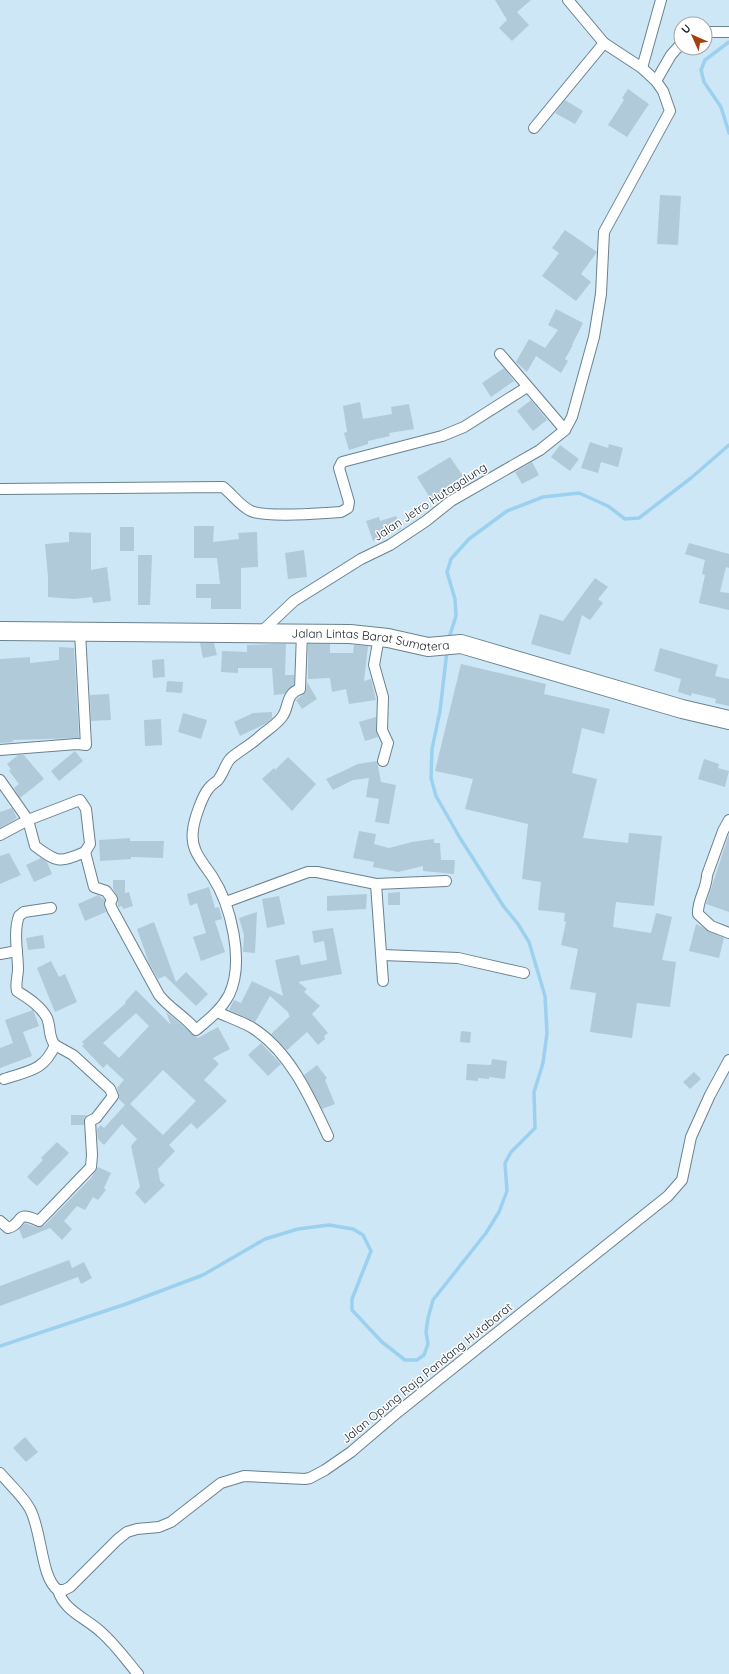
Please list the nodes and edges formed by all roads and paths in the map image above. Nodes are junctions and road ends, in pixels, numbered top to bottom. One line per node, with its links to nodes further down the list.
1 (568, 0): 5 (street, Jalan Jetro Hutagalung)
2 (661, 0): 7 (street)
3 (713, 32): 4 (street)
4 (729, 32)
5 (604, 44): 7 (street, Jalan Jetro Hutagalung); 9 (street)
6 (673, 53): 8 (street)
7 (642, 68): 8 (street, Jalan Jetro Hutagalung)
8 (656, 81): 12 (street, Jalan Jetro Hutagalung)
9 (534, 128)
10 (500, 354): 11 (street)
11 (527, 387): 12 (street); 13 (street)
12 (565, 430): 17 (street, Jalan Jetro Hutagalung)
13 (0, 489)
14 (0, 630): 15 (highway, Jalan Lintas Barat Sumatera)
15 (80, 632): 17 (highway, Jalan Lintas Barat Sumatera); 20 (street)
16 (302, 633): 17 (highway, Jalan Lintas Barat Sumatera); 18 (highway, Jalan Lintas Barat Sumatera); 29 (street)
17 (259, 634)
18 (379, 637): 19 (highway, Jalan Lintas Barat Sumatera); 21 (street)
19 (729, 720)
20 (0, 750)
21 (383, 761)
22 (0, 780): 23 (street)
23 (28, 820): 25 (street); 26 (street); 26 (street)
24 (729, 820): 31 (street)
25 (0, 835)
26 (85, 852): 37 (street)
27 (446, 881): 28 (street)
28 (376, 884): 29 (street); 34 (street)
29 (226, 902): 37 (street)
30 (51, 908): 32 (street)
31 (729, 933)
32 (17, 951): 33 (street); 38 (street)
33 (0, 954)
34 (383, 955): 35 (street); 36 (street)
35 (524, 974)
36 (383, 980)
37 (217, 1012): 41 (street)
38 (54, 1045): 40 (street); 42 (street)
39 (729, 1060): 44 (street, Jalan Opung Raja Pandang Hutabarat)
40 (4, 1079)
41 (328, 1136)
42 (0, 1221)
43 (0, 1473): 44 (street)
44 (58, 1590): 45 (street)
45 (138, 1674)

